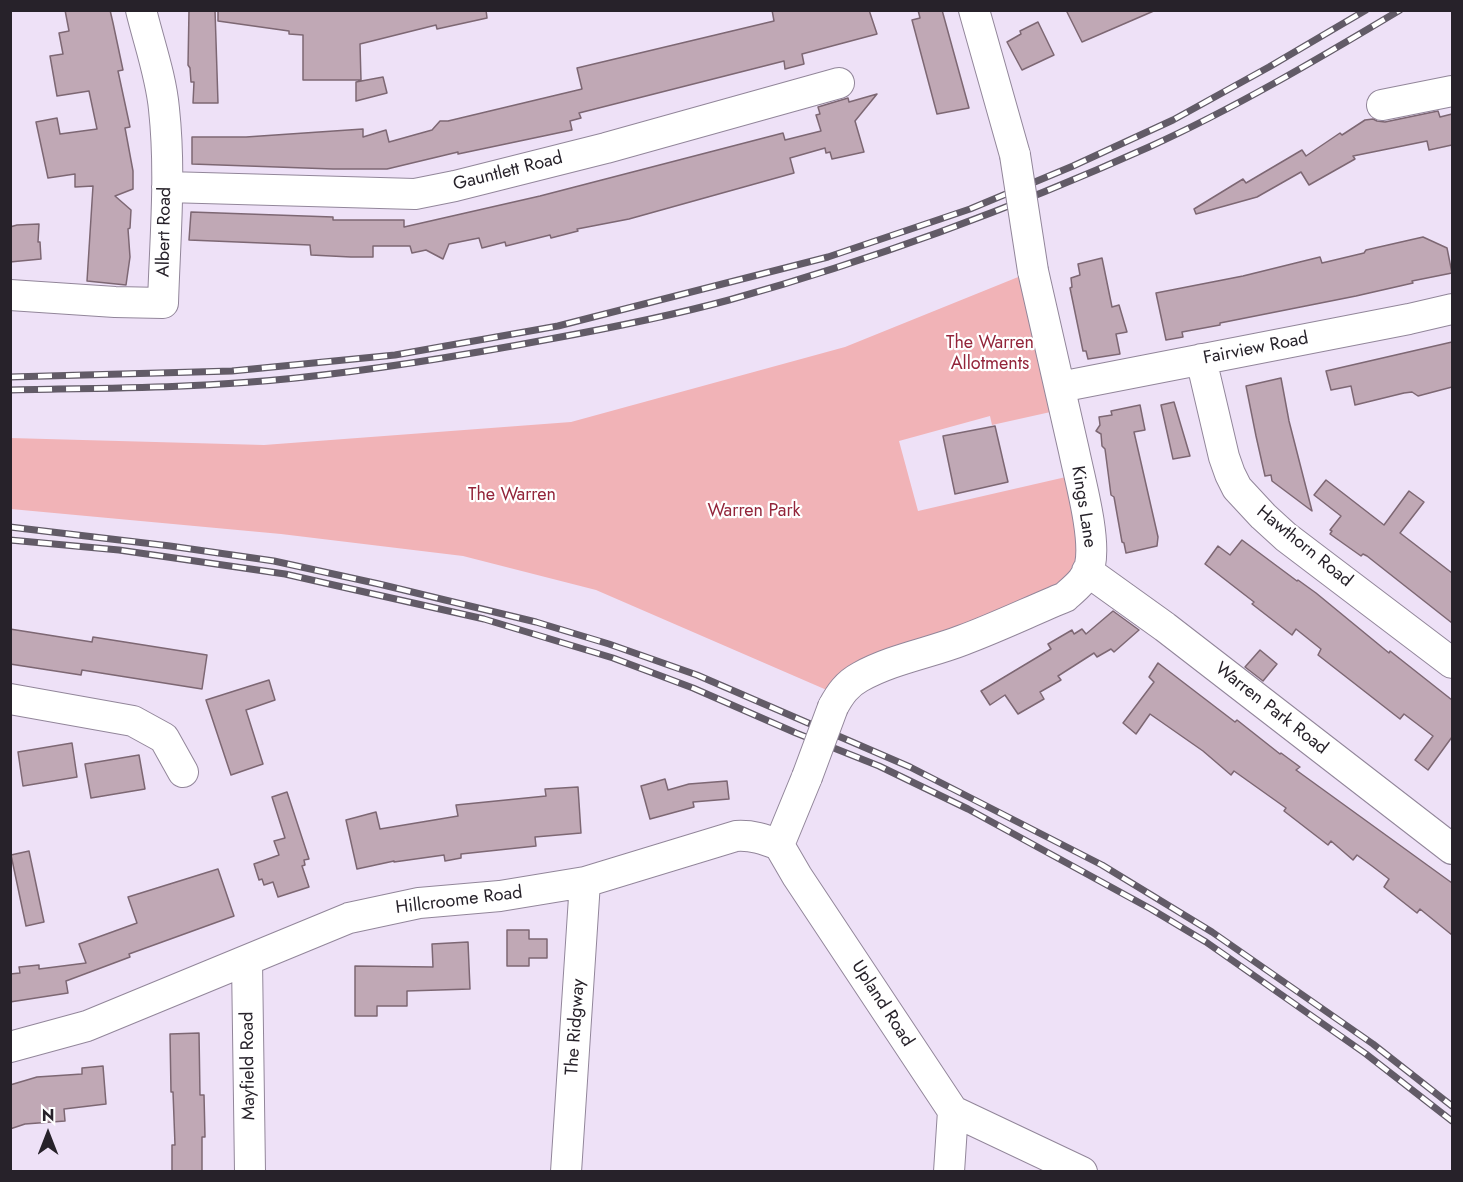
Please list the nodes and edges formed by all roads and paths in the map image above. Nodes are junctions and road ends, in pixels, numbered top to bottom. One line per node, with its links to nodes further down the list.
1 (141, 10): 6 (street, Albert Road)
2 (983, 14): 10 (street, Kings Lane, bridge)
3 (839, 83): 6 (street, Gauntlett Road)
4 (1452, 90): 5 (street)
5 (1382, 105)
6 (167, 187): 7 (street, Albert Road)
7 (10, 295)
8 (1452, 309): 9 (street, Fairview Road)
9 (1201, 359): 10 (street, Fairview Road); 12 (street, Hawthorn Road)
10 (1060, 387): 11 (street, Kings Lane)
11 (1087, 571): 15 (street, Kings Lane, bridge); 16 (street, Warren Park Road)
12 (1452, 663)
13 (10, 699): 14 (street)
14 (183, 772)
15 (779, 845): 17 (street, Hillcroome Road); 20 (street, Upland Road)
16 (1452, 849)
17 (585, 882): 18 (street, Hillcroome Road); 22 (street, The Ridgway)
18 (247, 961): 19 (street, Hillcroome Road); 21 (street, Mayfield Road)
19 (10, 1047)
20 (953, 1112): 23 (street); 24 (street)
21 (250, 1172)
22 (566, 1172)
23 (949, 1172)
24 (1082, 1172)

